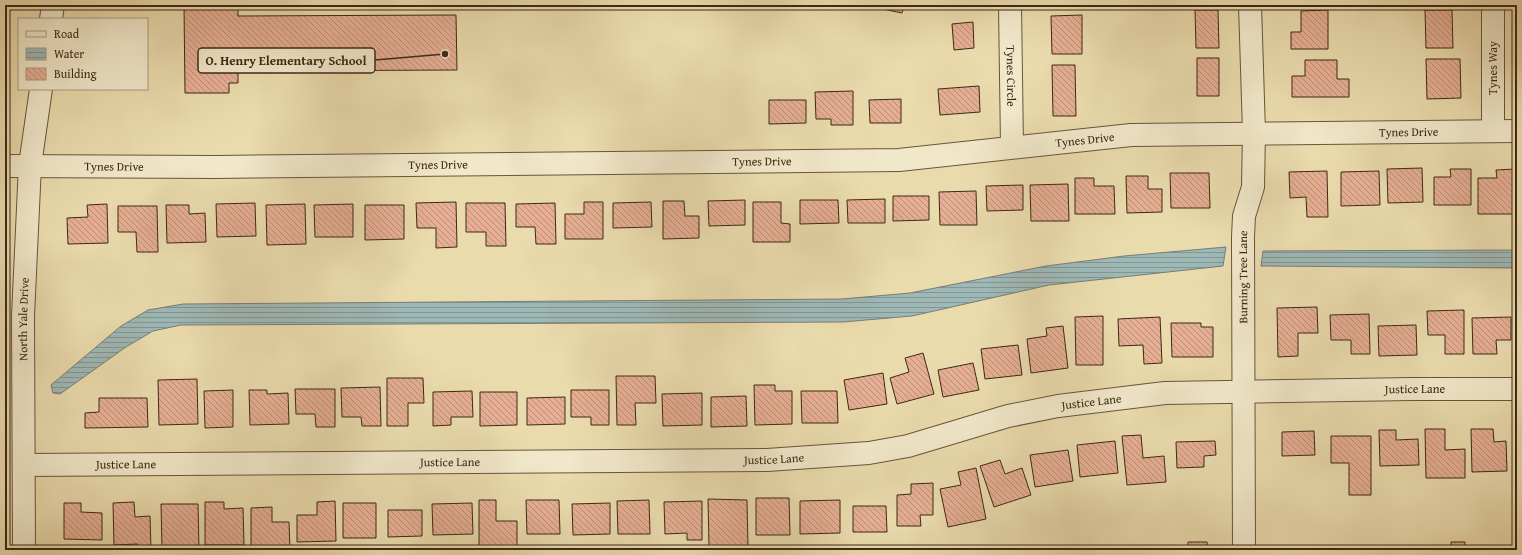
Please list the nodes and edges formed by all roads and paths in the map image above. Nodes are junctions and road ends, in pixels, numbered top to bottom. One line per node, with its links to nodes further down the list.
1 (53, 5): 5 (street)
2 (1010, 5): 10 (street, Tynes Circle)
3 (1250, 5): 9 (street, Burning Tree Lane)
4 (1493, 5): 7 (street, Tynes Way)
5 (51, 18)
6 (41, 90): 12 (street, North Yale Drive)
7 (1493, 131): 8 (street, Tynes Drive); 9 (street, Tynes Drive)
8 (1517, 131)
9 (1254, 132): 10 (street, Tynes Drive); 14 (street, Burning Tree Lane)
10 (1012, 147): 12 (street, Tynes Drive)
11 (5, 166): 12 (street, Tynes Drive)
12 (30, 166): 15 (street, North Yale Drive)
13 (1517, 389): 14 (street, Justice Lane)
14 (1242, 391): 15 (street, Justice Lane); 17 (street, Burning Tree Lane)
15 (24, 465): 16 (street, North Yale Drive)
16 (24, 550)
17 (1244, 550)

